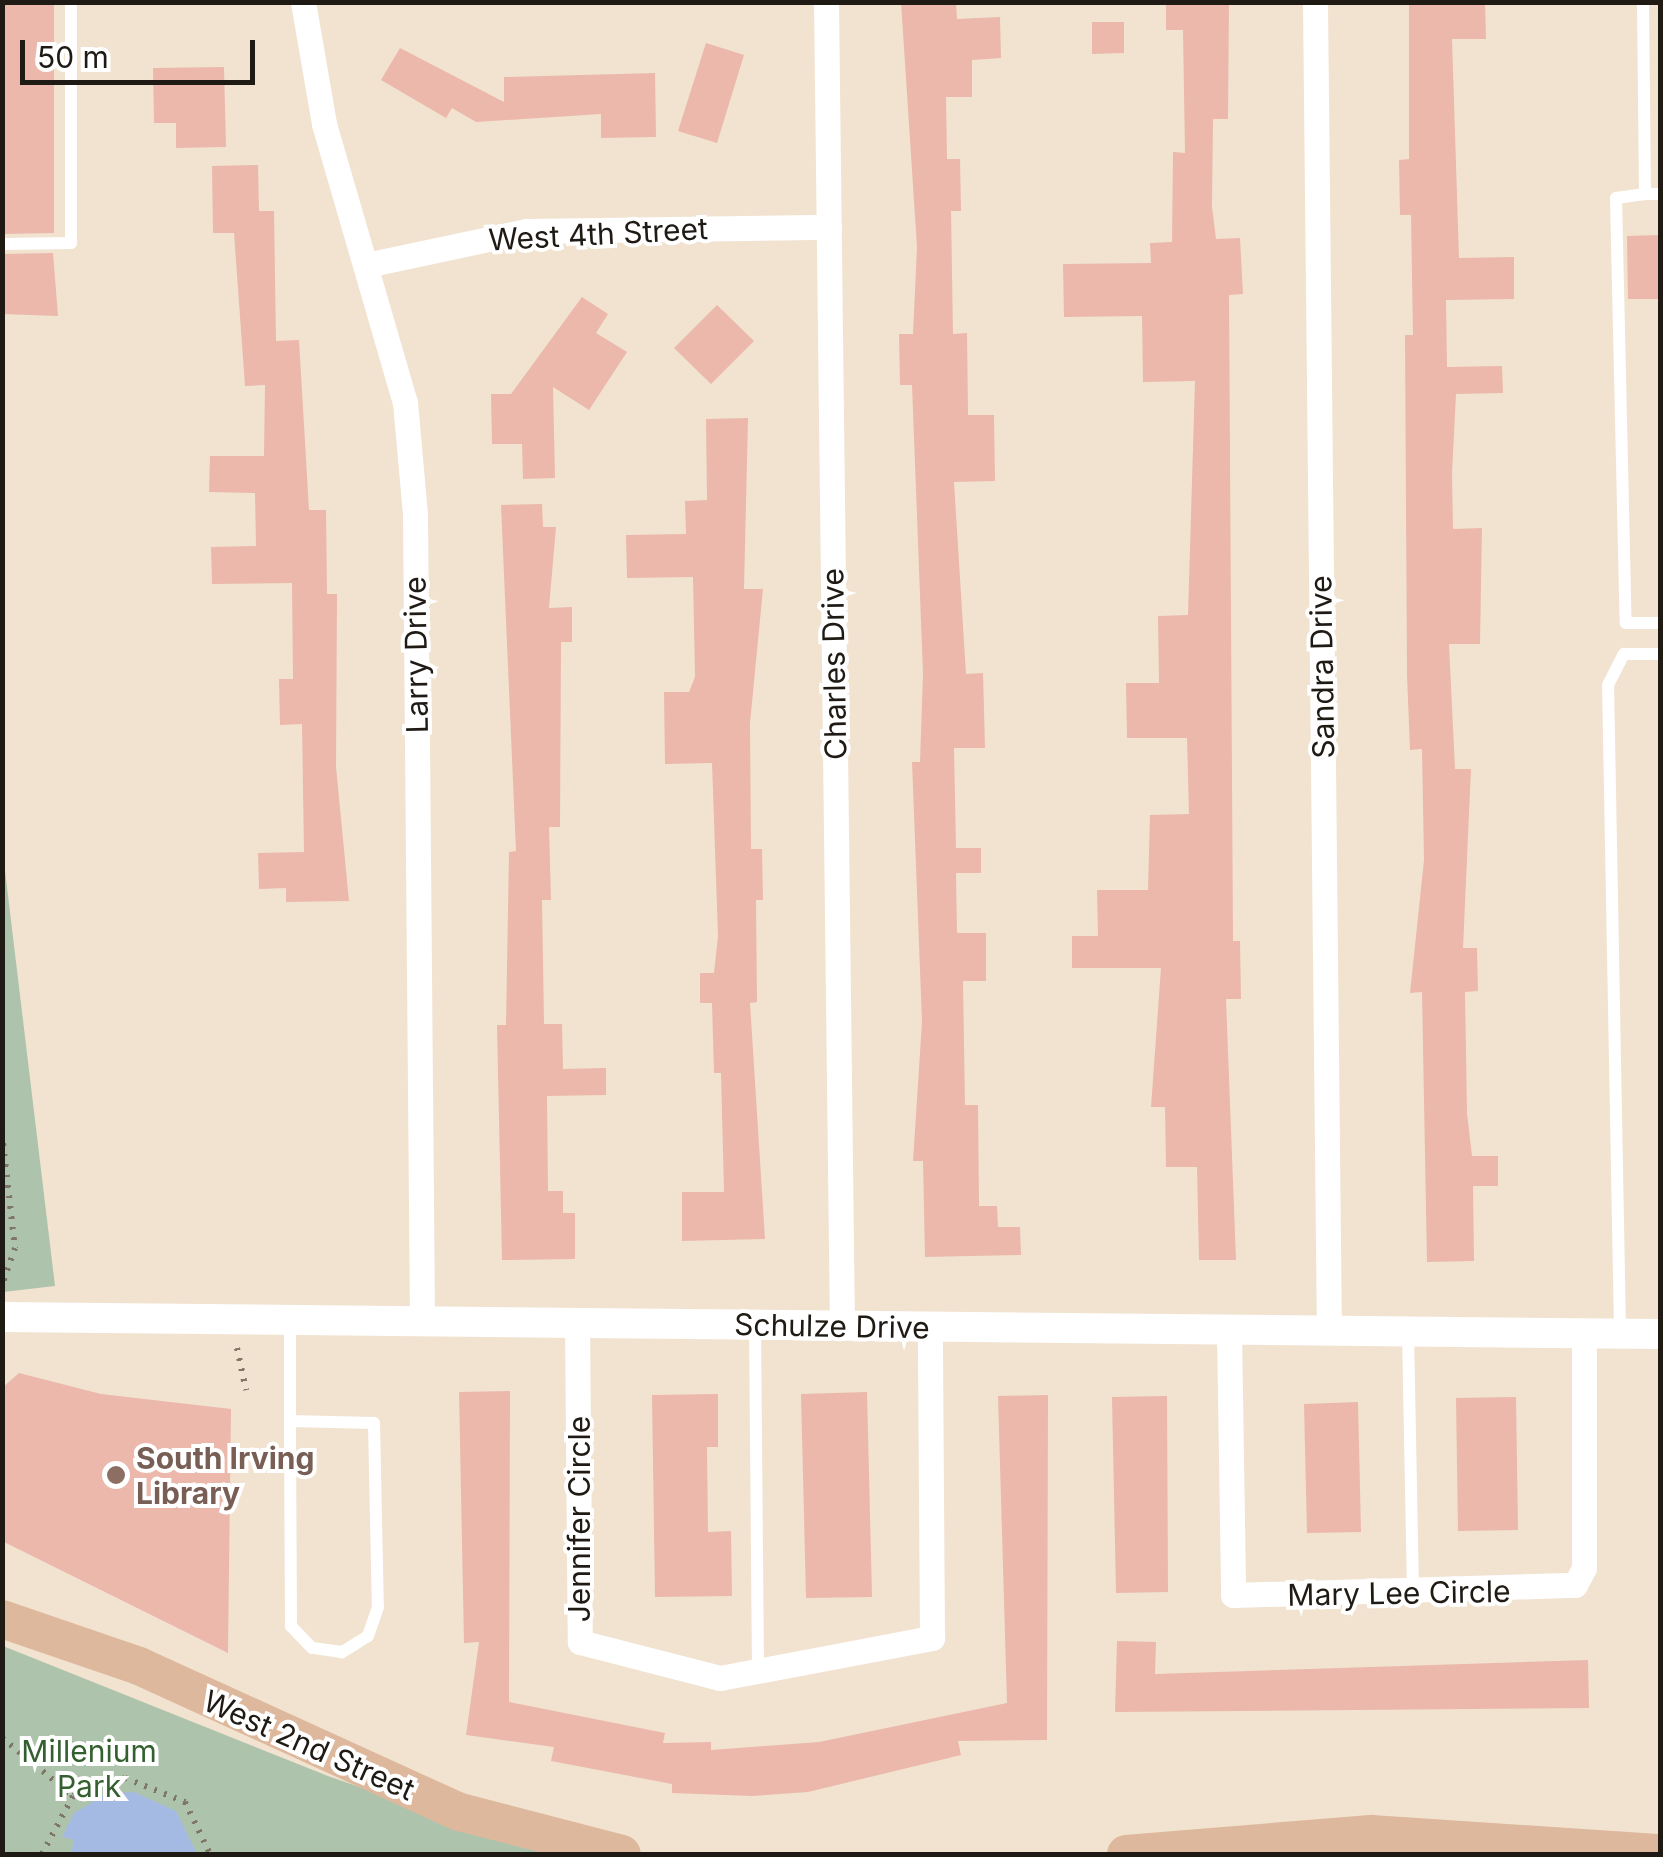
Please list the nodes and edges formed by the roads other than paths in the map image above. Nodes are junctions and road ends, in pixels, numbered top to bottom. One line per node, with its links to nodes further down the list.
1 (71, 2): 9 (lane)
2 (303, 2): 10 (street, Larry Drive)
3 (826, 2): 8 (street, Charles Drive)
4 (1315, 2): 21 (street, Sandra Drive)
5 (1643, 2): 6 (lane)
6 (1645, 194): 7 (lane); 11 (lane)
7 (1660, 194)
8 (829, 228): 10 (street, West 4th Street); 18 (street, Charles Drive)
9 (2, 244)
10 (371, 264): 15 (street, Larry Drive)
11 (1660, 623)
12 (1660, 654): 24 (lane)
13 (2, 1318): 14 (street, Schulze Drive)
14 (290, 1320): 15 (street, Schulze Drive); 26 (lane)
15 (422, 1322): 16 (street, Schulze Drive)
16 (578, 1323): 17 (street, Schulze Drive); 29 (street, Jennifer Circle)
17 (754, 1325): 18 (street, Schulze Drive); 29 (lane)
18 (842, 1326): 19 (street, Schulze Drive)
19 (930, 1327): 20 (street, Schulze Drive); 29 (street, Jennifer Circle)
20 (1229, 1330): 21 (street, Schulze Drive); 27 (street, Mary Lee Circle)
21 (1330, 1331): 22 (street, Schulze Drive)
22 (1408, 1332): 23 (street, Schulze Drive); 27 (lane)
23 (1584, 1334): 24 (street, Schulze Drive); 27 (street, Mary Lee Circle)
24 (1620, 1334): 25 (street, Schulze Drive)
25 (1660, 1334)
26 (290, 1421): 26 (lane)
27 (1413, 1593)
28 (2, 1618): 31 (main road, West 2nd Street)
29 (758, 1678)
30 (1660, 1853): 32 (main road)
31 (622, 1854)
32 (1126, 1854)

